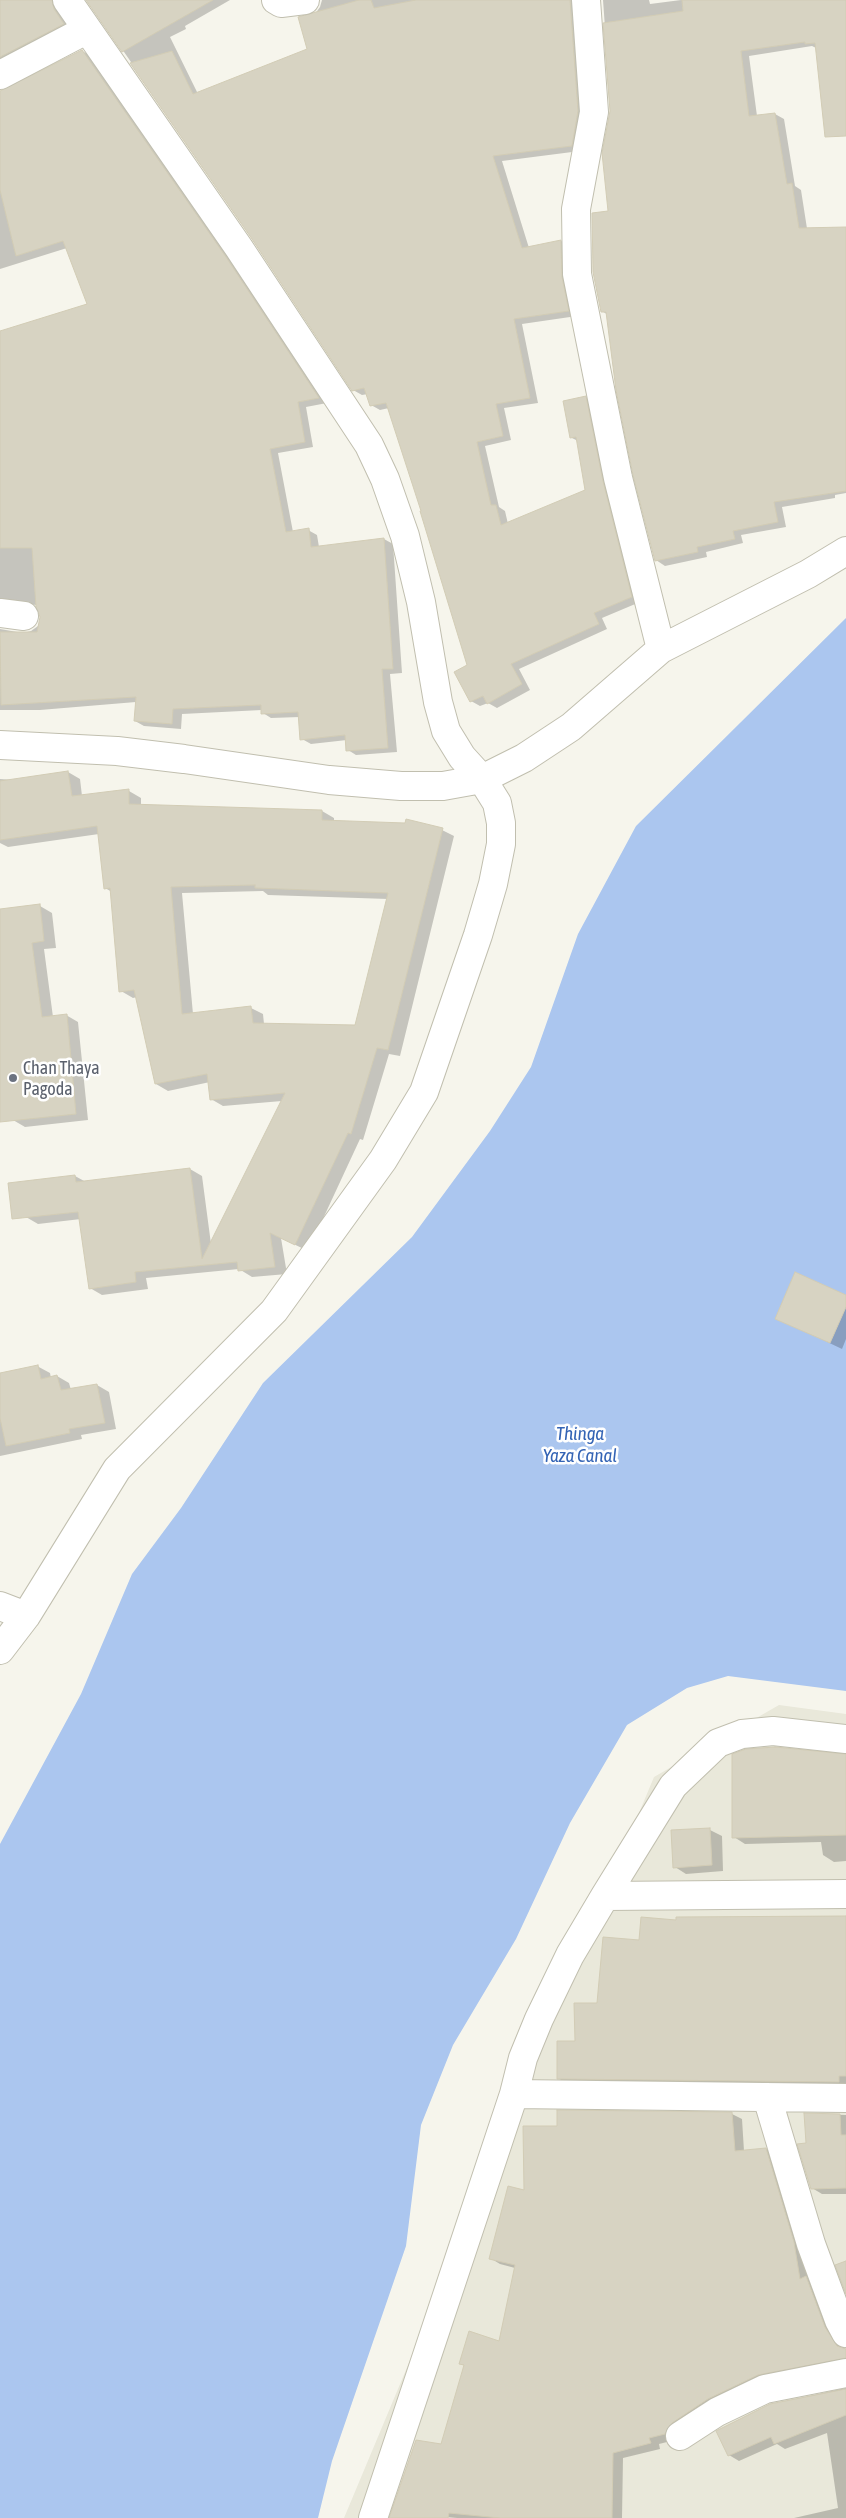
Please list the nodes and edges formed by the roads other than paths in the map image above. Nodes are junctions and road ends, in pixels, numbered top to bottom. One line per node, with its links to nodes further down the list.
1 (67, 0): 5 (street)
2 (276, 0): 3 (street)
3 (305, 0)
4 (586, 0): 8 (street)
5 (86, 30): 6 (street); 10 (street)
6 (0, 75)
7 (846, 551): 8 (street)
8 (661, 649): 10 (street)
9 (0, 744): 10 (street)
10 (482, 779): 12 (street)
11 (0, 1606): 12 (street)
12 (26, 1616): 13 (street)
13 (0, 1650)
14 (846, 1739): 16 (street)
15 (846, 1894): 16 (street)
16 (605, 1896): 17 (street)
17 (514, 2094): 18 (street); 23 (street)
18 (767, 2097): 19 (street); 20 (street)
19 (846, 2098)
20 (846, 2333)
21 (846, 2373): 22 (street)
22 (680, 2436)
23 (372, 2518)

